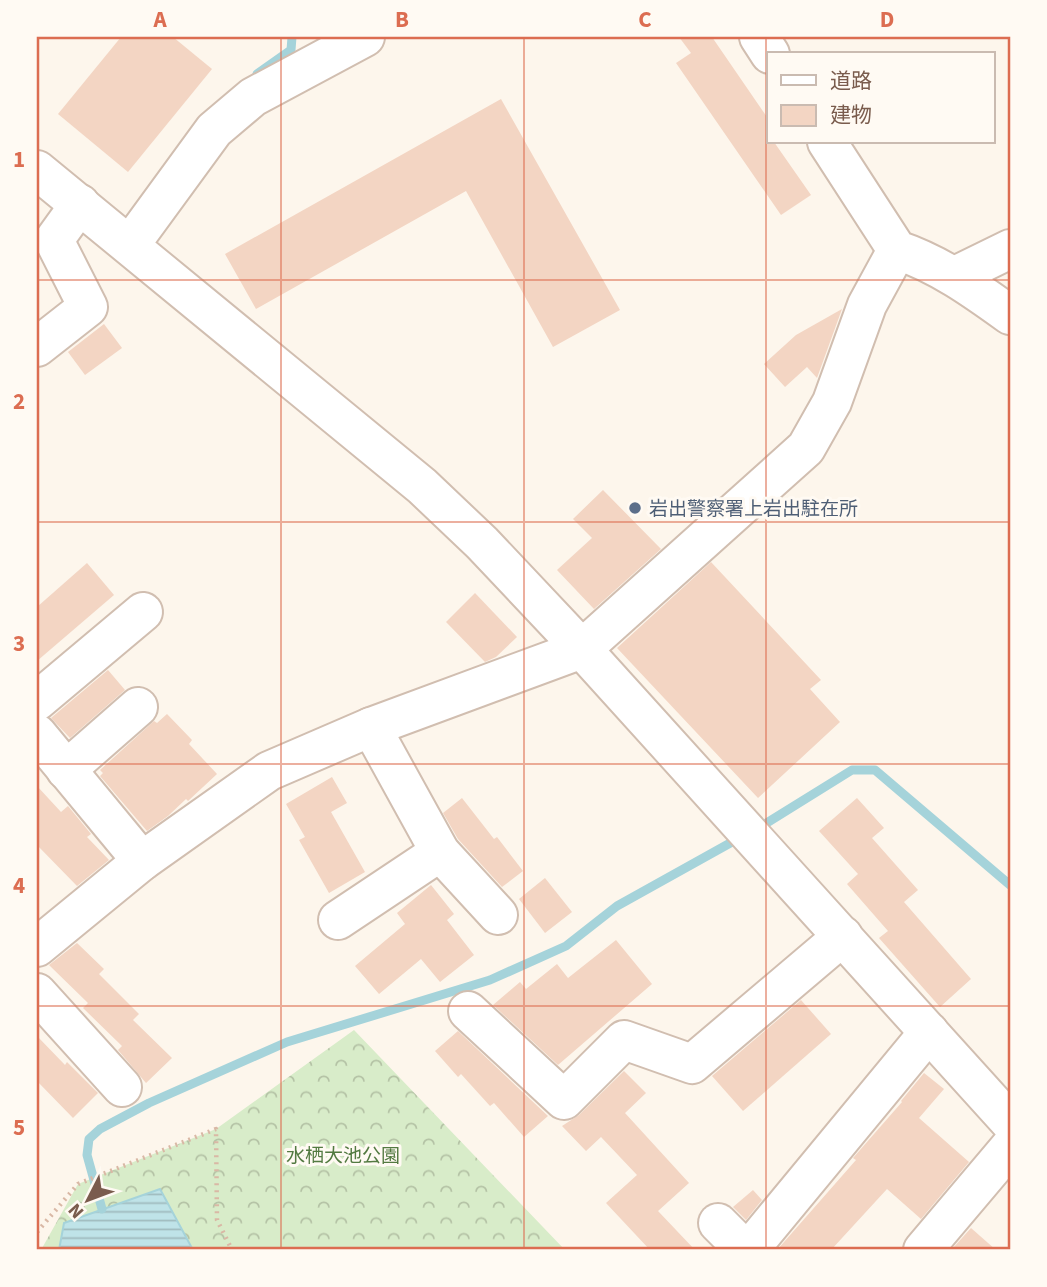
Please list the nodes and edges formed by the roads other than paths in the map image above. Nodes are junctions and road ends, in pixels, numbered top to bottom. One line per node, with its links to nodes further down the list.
1 (365, 37): 7 (street)
2 (759, 37): 3 (street)
3 (769, 52)
4 (828, 144): 9 (street)
5 (37, 170): 6 (street)
6 (80, 204): 7 (street); 12 (street)
7 (130, 245): 14 (street)
8 (1010, 248): 10 (street)
9 (897, 250): 10 (street); 14 (street)
10 (954, 276): 11 (street)
11 (1010, 314)
12 (37, 347)
13 (144, 612): 15 (street)
14 (582, 649): 17 (street); 24 (street)
15 (37, 701)
16 (138, 707): 19 (street)
17 (371, 727): 20 (street); 21 (street)
18 (37, 734): 19 (street)
19 (66, 770): 21 (street)
20 (440, 852): 22 (street); 23 (street)
21 (142, 861): 25 (street)
22 (498, 915)
23 (338, 920)
24 (843, 936): 27 (street); 28 (street)
25 (37, 947)
26 (37, 993): 29 (street)
27 (468, 1011)
28 (929, 1032): 30 (street); 33 (street)
29 (122, 1087)
30 (1010, 1122)
31 (1010, 1147): 34 (street)
32 (718, 1223): 33 (street)
33 (747, 1250)
34 (923, 1250)

